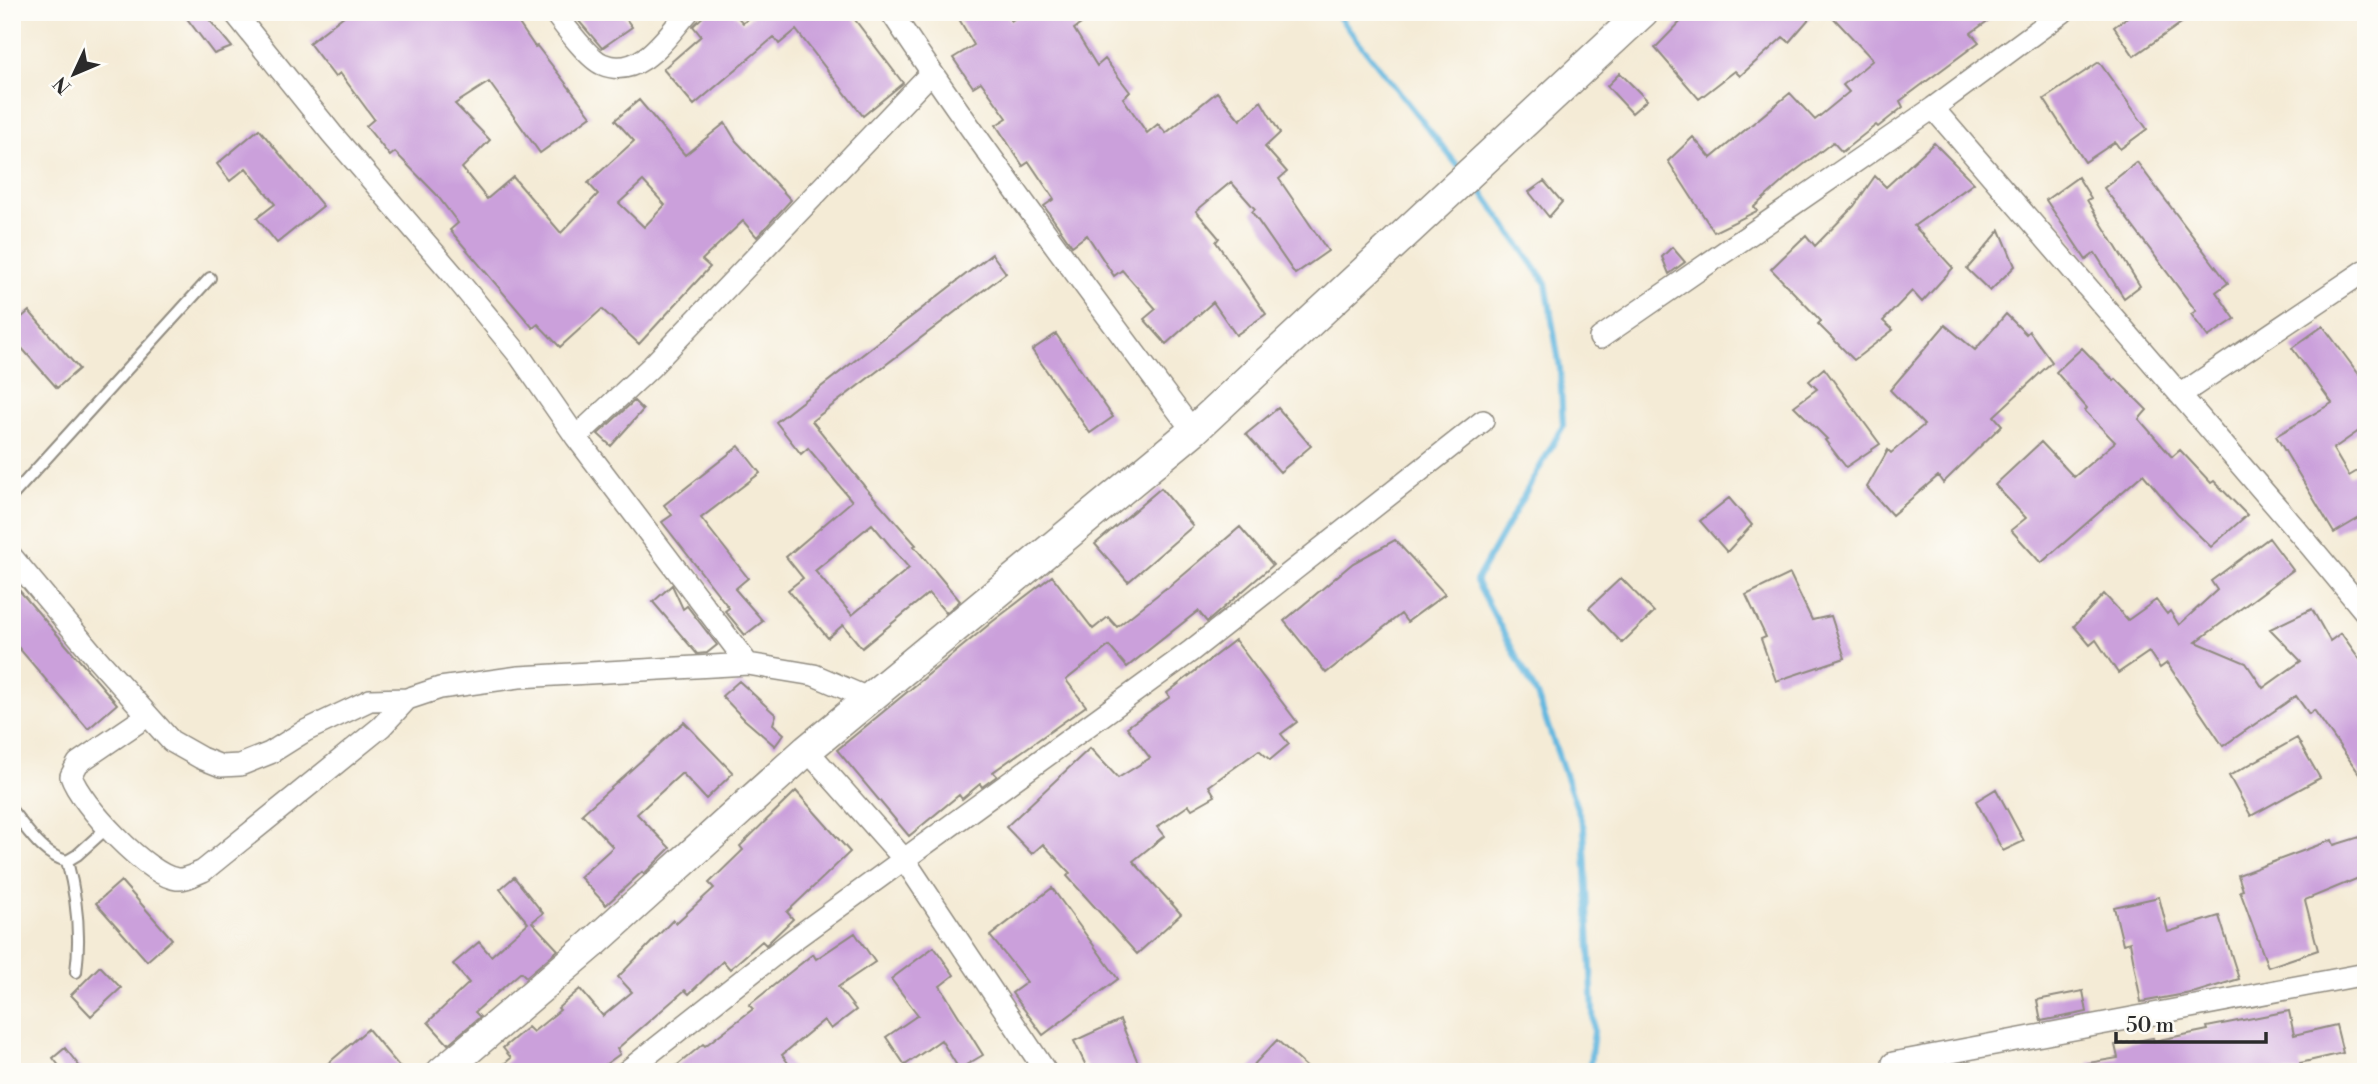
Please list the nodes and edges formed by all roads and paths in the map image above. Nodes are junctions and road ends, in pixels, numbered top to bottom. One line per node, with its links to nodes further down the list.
1 (234, 12): 15 (street)
2 (554, 12): 3 (street)
3 (688, 12)
4 (891, 12): 7 (street)
5 (1643, 12): 14 (street)
6 (2063, 12): 8 (street)
7 (931, 73): 14 (street); 15 (street)
8 (1933, 108): 11 (street); 12 (street)
9 (2366, 270): 12 (street)
10 (210, 278): 16 (lane)
11 (1600, 338)
12 (2180, 395): 18 (street)
13 (1482, 421): 26 (street)
14 (1193, 431): 21 (street)
15 (576, 437): 19 (street)
16 (12, 496)
17 (12, 557): 22 (street)
18 (2366, 613)
19 (748, 664): 20 (street); 21 (street)
20 (407, 699): 22 (street); 25 (street)
21 (870, 699): 23 (street)
22 (147, 716): 25 (street)
23 (807, 750): 26 (street); 32 (street)
24 (12, 811): 27 (lane)
25 (108, 827): 27 (lane)
26 (904, 859): 31 (street); 33 (street)
27 (67, 861): 28 (lane)
28 (76, 972)
29 (2366, 974): 30 (street)
30 (1893, 1062)
31 (1038, 1069)
32 (442, 1072)
33 (626, 1072)

